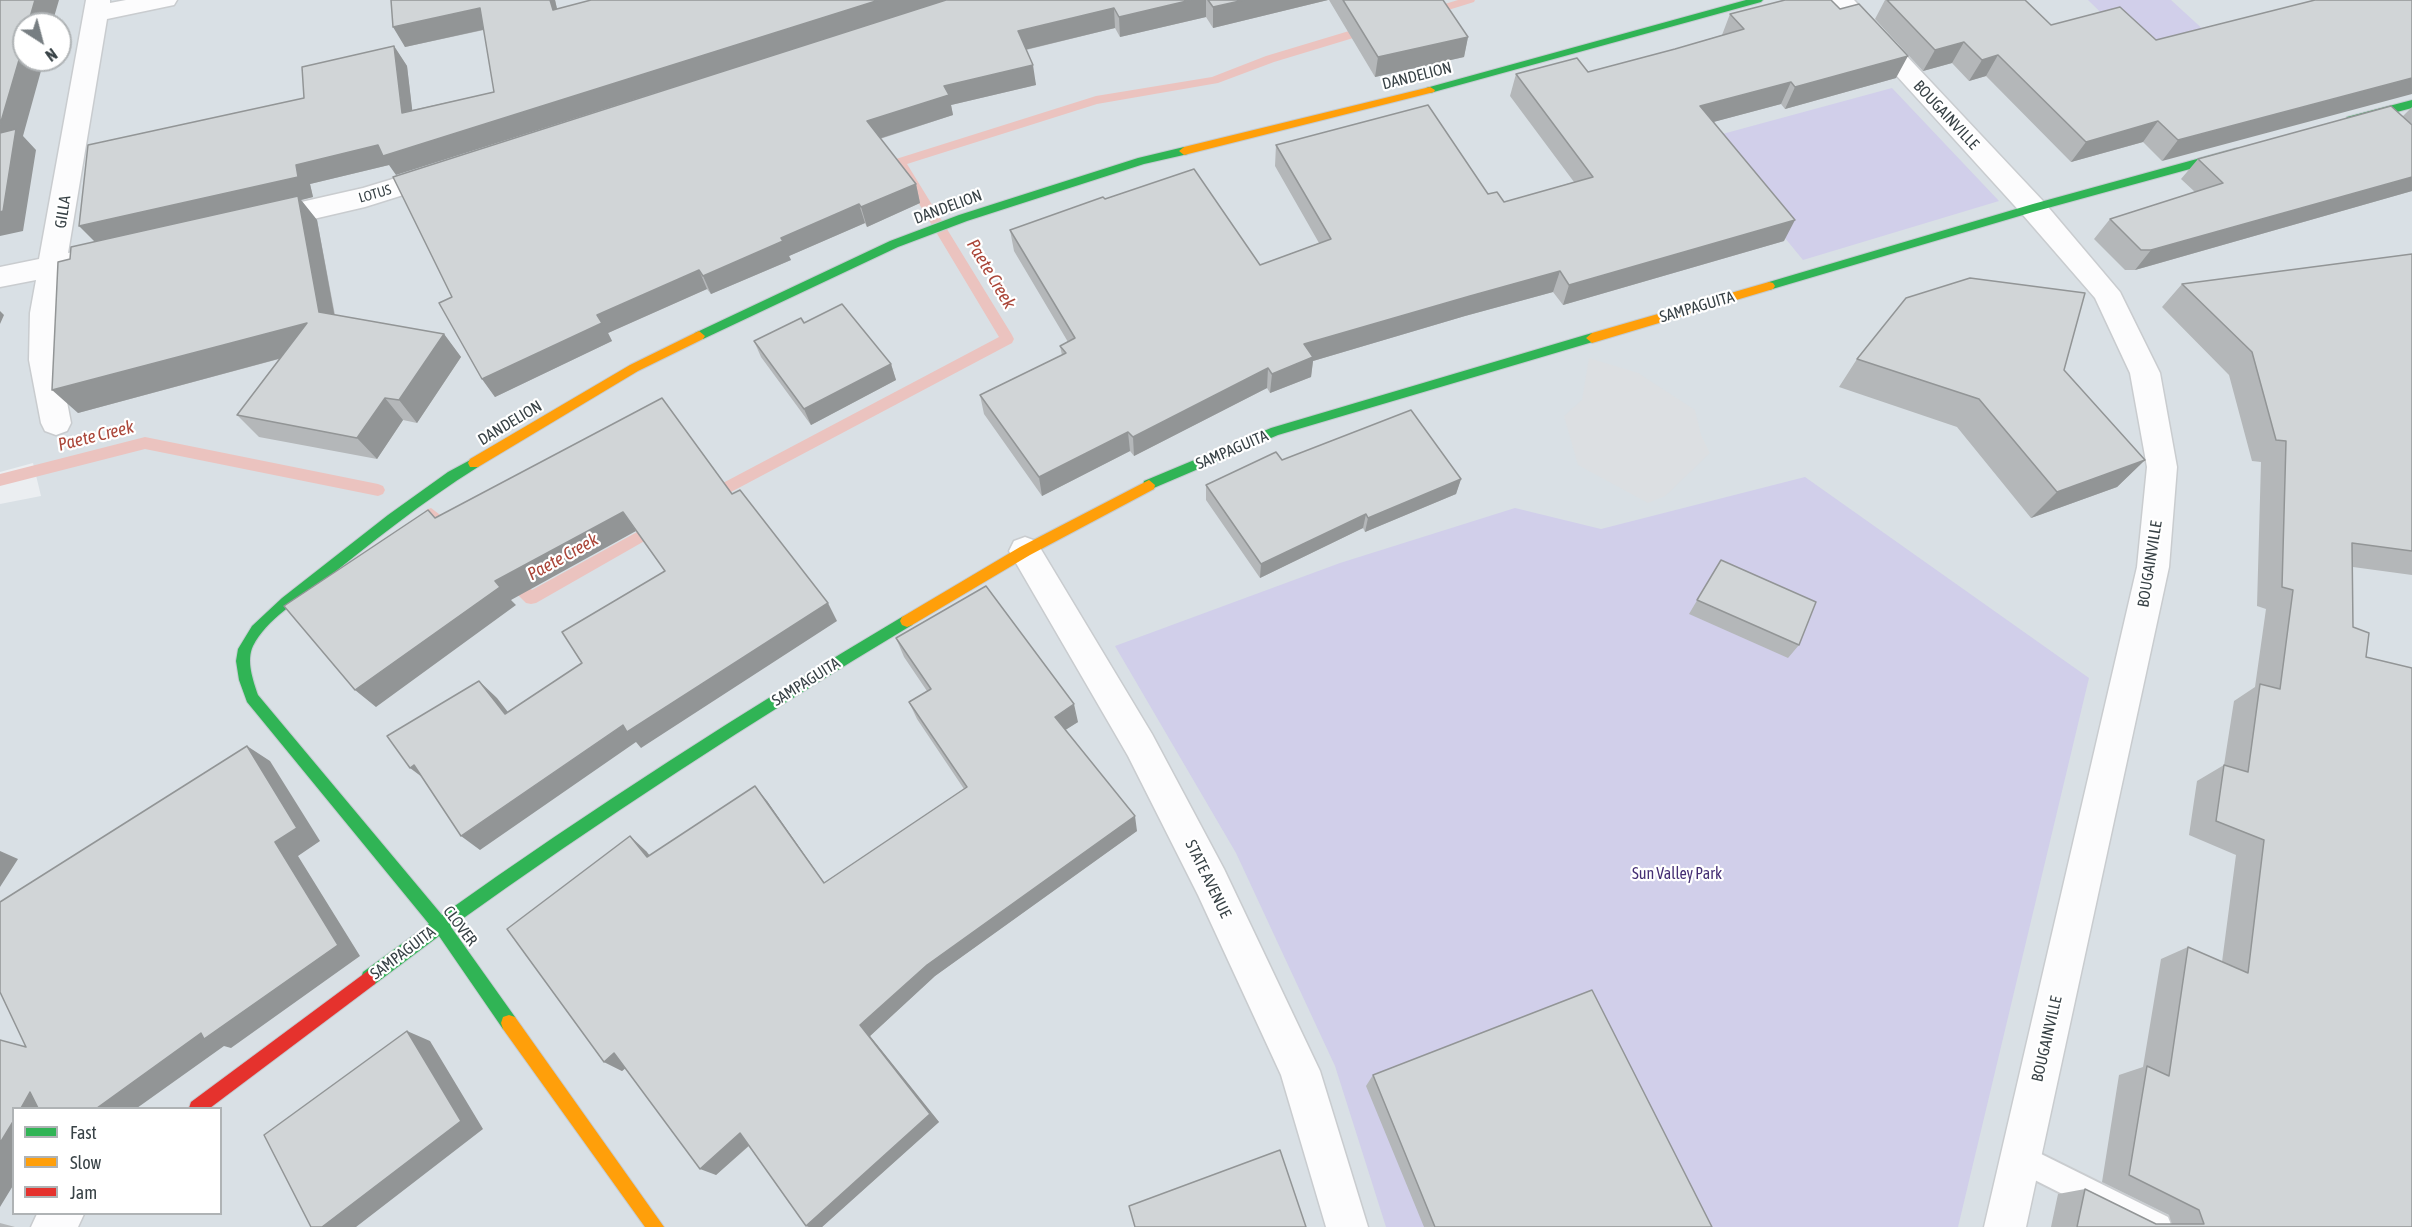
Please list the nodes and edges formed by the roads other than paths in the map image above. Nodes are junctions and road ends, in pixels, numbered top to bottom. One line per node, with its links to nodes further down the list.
1 (165, 0): 4 (street)
2 (1758, 0): 18 (street, DANDELION)
3 (1839, 0): 11 (street, BOUGAINVILLE)
4 (96, 7): 14 (street, GILLA)
5 (2412, 104): 6 (street)
6 (2376, 114): 7 (street); 8 (street)
7 (2342, 123)
8 (2397, 133)
9 (2250, 148): 11 (street, SAMPAGUITA)
10 (462, 166): 12 (street, LOTUS)
11 (2033, 208): 17 (street, SAMPAGUITA); 21 (street, BOUGAINVILLE)
12 (238, 226)
13 (123, 252): 14 (street)
14 (53, 268): 15 (street); 16 (street, GILLA)
15 (0, 277)
16 (56, 423)
17 (1025, 551): 19 (street, SAMPAGUITA); 25 (street, STATE AVENUE)
18 (245, 649): 19 (street, CLOVER)
19 (440, 925): 20 (street, SAMPAGUITA); 24 (street, CLOVER)
20 (198, 1107)
21 (2021, 1158): 26 (street, BOUGAINVILLE); 27 (lane)
22 (62, 1215): 23 (street)
23 (52, 1227)
24 (655, 1227)
25 (1347, 1227)
26 (2005, 1227)
27 (2158, 1227)

